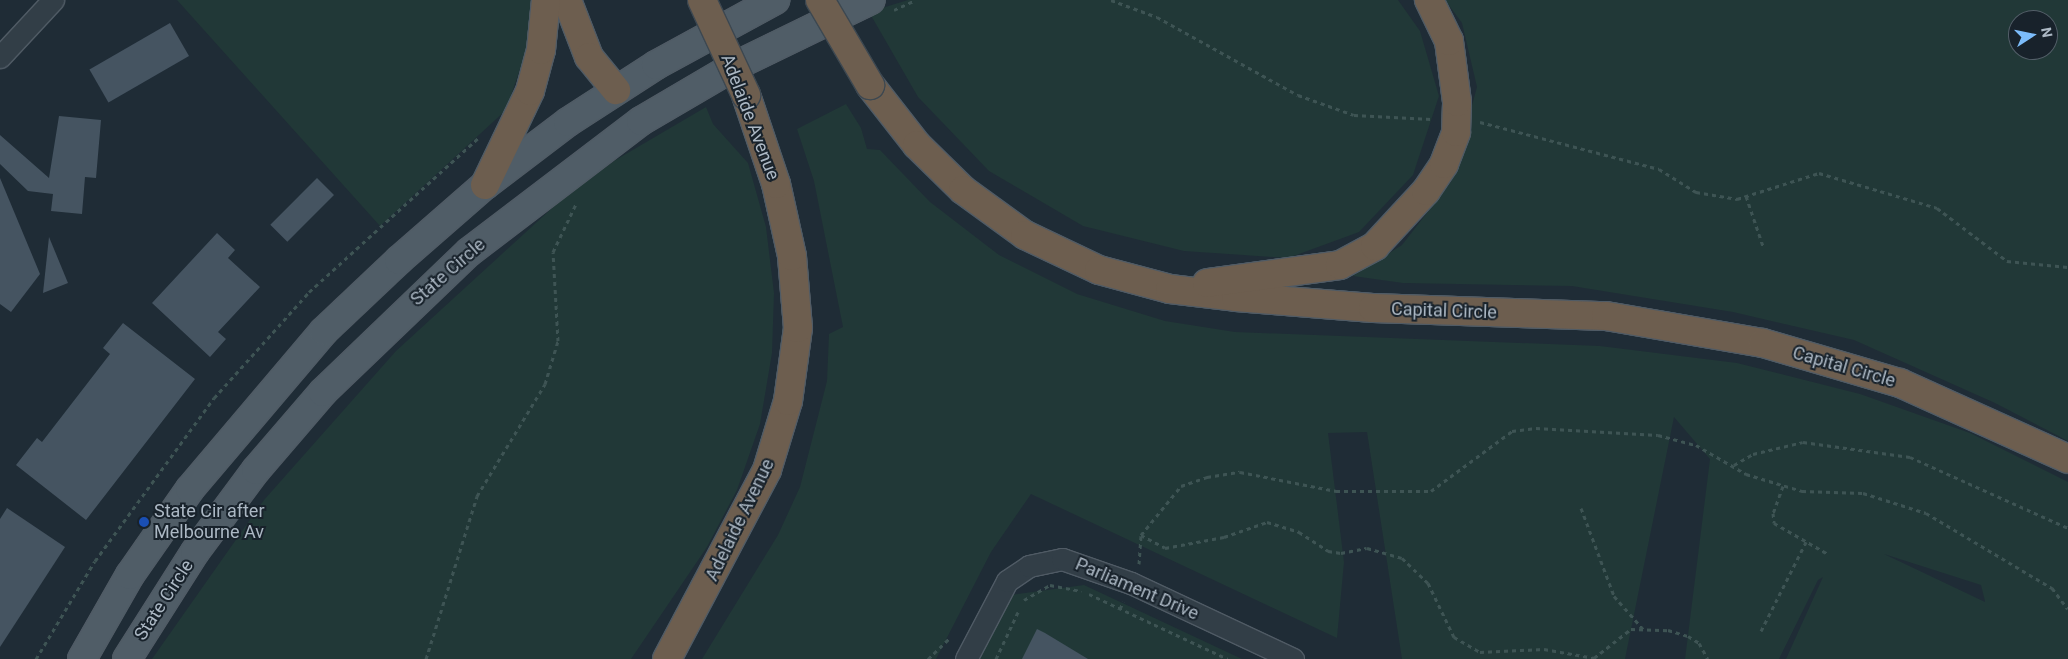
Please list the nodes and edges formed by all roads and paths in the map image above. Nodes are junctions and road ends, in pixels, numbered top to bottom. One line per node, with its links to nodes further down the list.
1 (53, 0): 10 (street)
2 (546, 0): 14 (highway)
3 (567, 0): 12 (highway)
4 (702, 0): 37 (highway, Adelaide Avenue, bridge)
5 (775, 0): 12 (main road)
6 (820, 0): 19 (highway, Capital Circle, bridge)
7 (871, 0): 11 (main road, State Circle)
8 (1112, 0): 13 (path)
9 (1428, 0): 13 (highway)
10 (0, 57)
11 (693, 88): 12 (main road); 35 (main road, State Circle)
12 (616, 90): 14 (main road)
13 (1456, 120): 15 (path); 19 (highway)
14 (485, 185): 34 (main road)
15 (1746, 196): 17 (path); 18 (path)
16 (578, 199): 36 (path)
17 (1763, 246)
18 (2068, 267)
19 (1170, 289): 20 (highway, Capital Circle)
20 (2068, 459)
21 (1734, 465): 22 (path); 24 (path); 25 (path)
22 (1784, 486): 26 (path); 31 (path)
23 (1581, 508): 32 (path)
24 (2068, 528)
25 (1141, 535): 28 (path); 32 (path)
26 (1806, 542): 27 (path); 33 (path)
27 (1828, 554)
28 (1136, 571)
29 (1122, 603): 30 (path)
30 (1120, 609): 39 (path); 40 (path)
31 (2068, 609)
32 (1644, 629): 42 (path)
33 (1761, 631)
34 (82, 659)
35 (126, 659)
36 (426, 659)
37 (667, 659)
38 (966, 659): 41 (street, Parliament Drive)
39 (996, 659)
40 (1228, 659)
41 (1292, 659)
42 (1708, 659)

